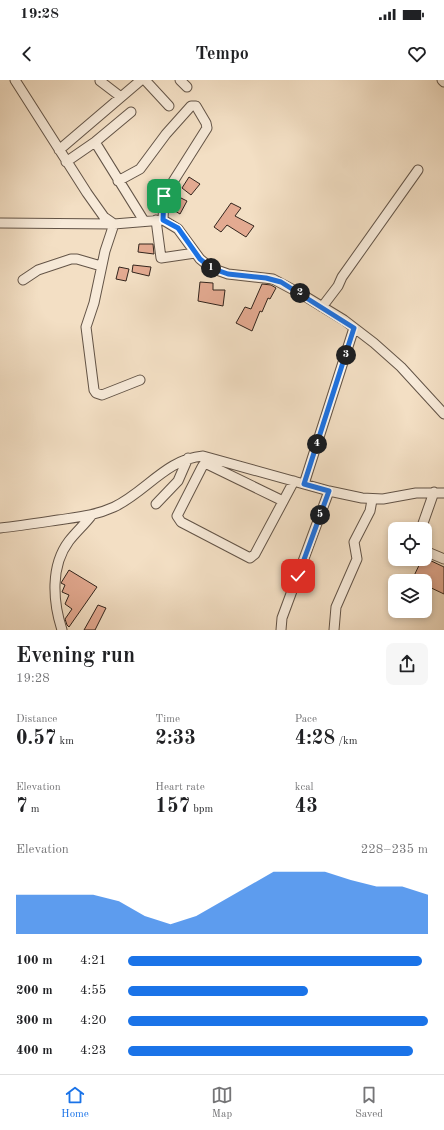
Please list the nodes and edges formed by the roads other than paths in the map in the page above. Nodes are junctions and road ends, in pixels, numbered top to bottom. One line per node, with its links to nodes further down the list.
1 (15, 80): 9 (street)
2 (141, 80): 5 (street)
3 (145, 80): 6 (street)
4 (100, 81): 5 (street)
5 (121, 97): 9 (street)
6 (169, 106)
7 (131, 112): 8 (street)
8 (94, 142): 10 (street); 12 (street)
9 (59, 150): 10 (street)
10 (66, 162): 16 (street)
11 (418, 170): 20 (street)
12 (118, 181): 13 (street); 14 (street)
13 (160, 220): 14 (street); 17 (street); 17 (street)
14 (144, 221): 16 (street)
15 (0, 223): 16 (street)
16 (114, 224): 18 (street)
17 (195, 253): 20 (street)
18 (101, 266): 19 (street); 22 (street)
19 (23, 280)
20 (322, 307): 21 (street)
21 (354, 328): 23 (street); 26 (street)
22 (140, 380)
23 (444, 414)
24 (188, 458): 25 (street); 32 (street); 33 (street)
25 (294, 481): 26 (street); 31 (street)
26 (304, 484): 27 (street)
27 (329, 491): 30 (street); 39 (street)
28 (434, 492): 29 (street); 30 (street); 34 (street)
29 (444, 493)
30 (372, 500): 40 (street)
31 (283, 501): 31 (street)
32 (156, 504)
33 (91, 516): 35 (street); 38 (street)
34 (423, 522)
35 (0, 528)
36 (432, 554): 37 (street)
37 (444, 559)
38 (62, 630)
39 (280, 630)
40 (334, 630)

